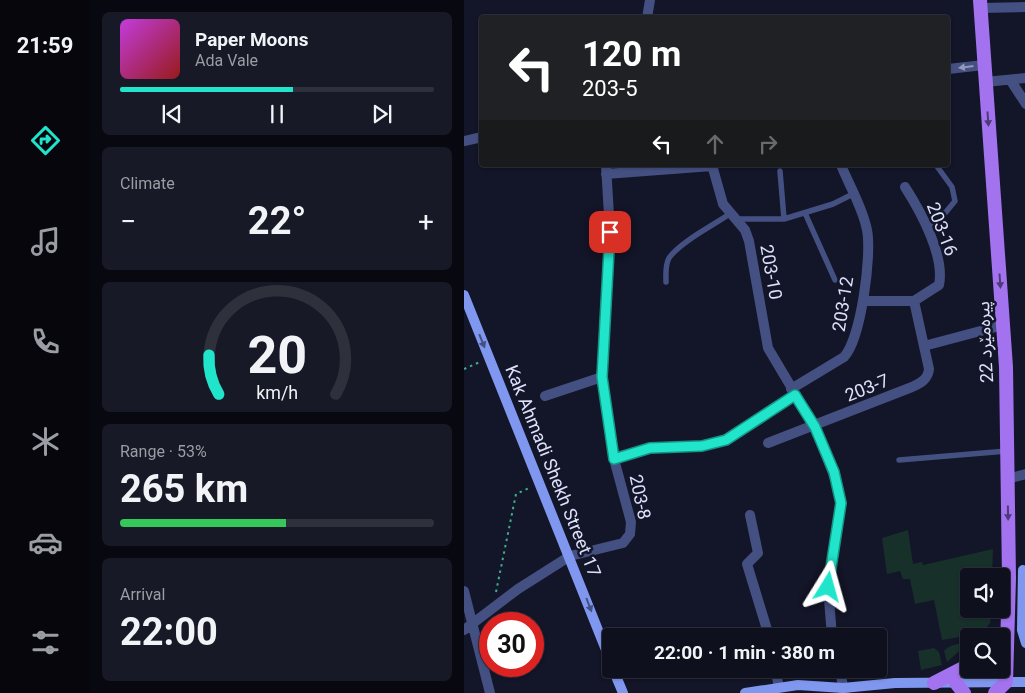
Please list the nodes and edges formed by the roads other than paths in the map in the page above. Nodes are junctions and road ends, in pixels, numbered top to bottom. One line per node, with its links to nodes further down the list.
1 (650, 0): 4 (street)
2 (981, 4): 3 (street); 5 (main road, 22 پیرەمێرد)
3 (1025, 7)
4 (648, 15)
5 (984, 65): 6 (street, one-way to 6); 9 (main road, 22 پیرەمێرد)
6 (950, 69)
7 (1025, 78): 8 (street)
8 (1012, 80): 9 (street); 10 (street)
9 (985, 82): 30 (main road, 22 پیرەمێرد, one-way to 30)
10 (1025, 104)
11 (479, 138): 12 (street)
12 (464, 141)
13 (677, 167): 17 (street)
14 (712, 167): 22 (street, 203-10)
15 (842, 167): 20 (street, 203-12)
16 (937, 167): 24 (lane)
17 (606, 169): 32 (street, 203-8)
18 (780, 171): 23 (lane)
19 (905, 187): 24 (street, 203-16)
20 (853, 194): 21 (lane); 28 (street, 203-12)
21 (805, 212): 23 (lane); 25 (lane)
22 (733, 216): 23 (lane); 26 (lane); 33 (street, 203-10)
23 (784, 219)
24 (927, 227): 29 (street, 203-16)
25 (835, 280)
26 (666, 282)
27 (464, 295): 43 (main road, Kak Ahmadi Shekh Street 17, one-way to 43)
28 (863, 301): 29 (street); 33 (street, 203-12)
29 (914, 302): 31 (street)
30 (1003, 325): 31 (street); 37 (main road, 22 پیرەمێرد)
31 (924, 346): 35 (street, 203-7)
32 (602, 377): 34 (street); 38 (street, 203-8)
33 (793, 392): 35 (street, 203-10); 38 (street, 203-12)
34 (545, 396)
35 (815, 427): 36 (street, 203-7); 51 (street, 203-10)
36 (768, 443)
37 (1007, 451): 39 (lane); 41 (main road, 22 پیرەمێرد)
38 (614, 459): 43 (street, 203-8)
39 (899, 460)
40 (1025, 474): 41 (street)
41 (1007, 479): 44 (main road, 22 پیرەمێرد, one-way to 44)
42 (750, 515): 50 (street)
43 (570, 556): 49 (street); 52 (main road, Kak Ahmadi Shekh Street 17, one-way to 52)
44 (1009, 568)
45 (1024, 569): 46 (main road); 53 (main road)
46 (1010, 577)
47 (464, 591): 49 (street)
48 (1008, 618): 62 (main road, 22 پیرەمێرد)
49 (468, 626): 64 (street)
50 (767, 628)
51 (831, 628)
52 (602, 639)
53 (1025, 643)
54 (960, 670): 59 (main road)
55 (617, 678): 65 (main road)
56 (777, 678): 60 (street)
57 (842, 678): 63 (street)
58 (1025, 682): 62 (main road)
59 (934, 683): 61 (main road); 63 (main road)
60 (779, 687): 63 (main road); 66 (main road)
61 (960, 688): 62 (main road)
62 (1006, 688): 67 (main road)
63 (844, 691)
64 (490, 693)
65 (623, 693)
66 (745, 693)
67 (995, 693)

